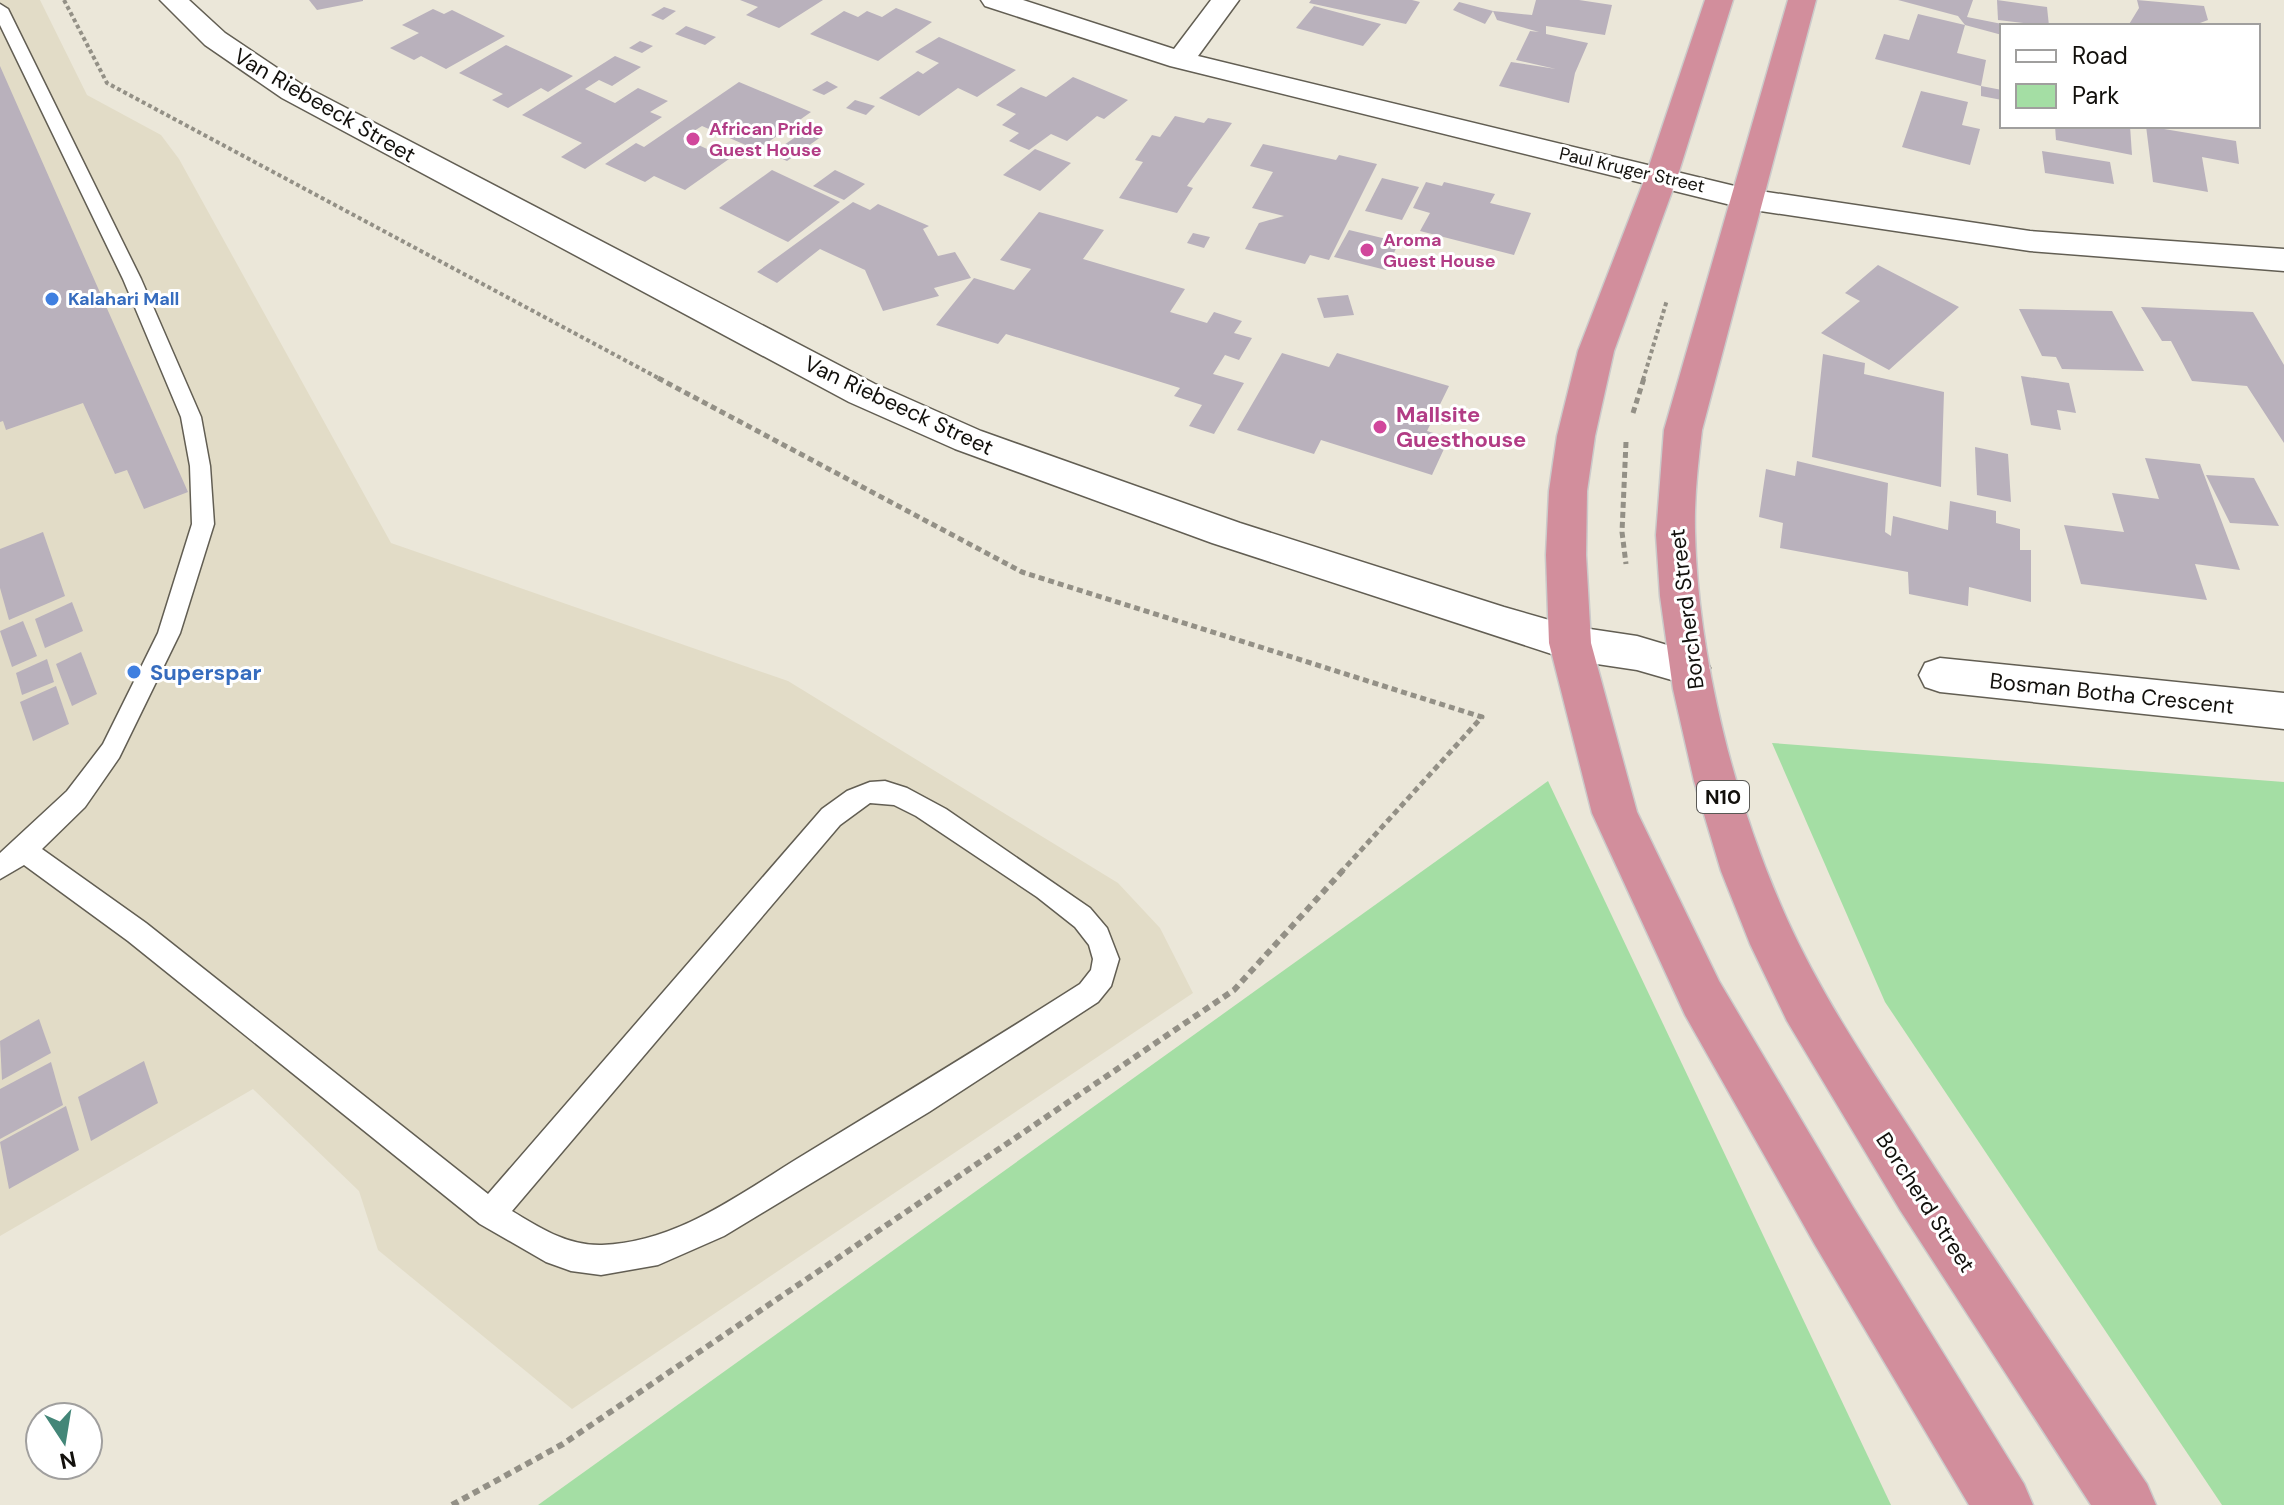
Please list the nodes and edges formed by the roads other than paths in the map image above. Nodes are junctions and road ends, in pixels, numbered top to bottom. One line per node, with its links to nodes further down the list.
1 (174, 0): 11 (street, Van Riebeeck Street)
2 (995, 0): 7 (street, Paul Kruger Street)
3 (1225, 0): 7 (street)
4 (1719, 0): 8 (highway)
5 (1802, 0): 9 (highway, Borcherd Street / N10)
6 (0, 9): 15 (lane)
7 (1180, 60): 8 (street, Paul Kruger Street)
8 (1661, 178): 9 (street, Paul Kruger Street); 11 (highway)
9 (1747, 199): 10 (street, Paul Kruger Street); 12 (highway, Borcherd Street / N10)
10 (2284, 260)
11 (1570, 643): 12 (street, Van Riebeeck Street); 18 (highway)
12 (1689, 668): 19 (highway, Borcherd Street / N10)
13 (1940, 675): 14 (street, Bosman Botha Crescent)
14 (2284, 711)
15 (24, 850): 16 (lane); 17 (lane)
16 (0, 868)
17 (490, 1214): 17 (lane)
18 (2003, 1505)
19 (2126, 1505)

